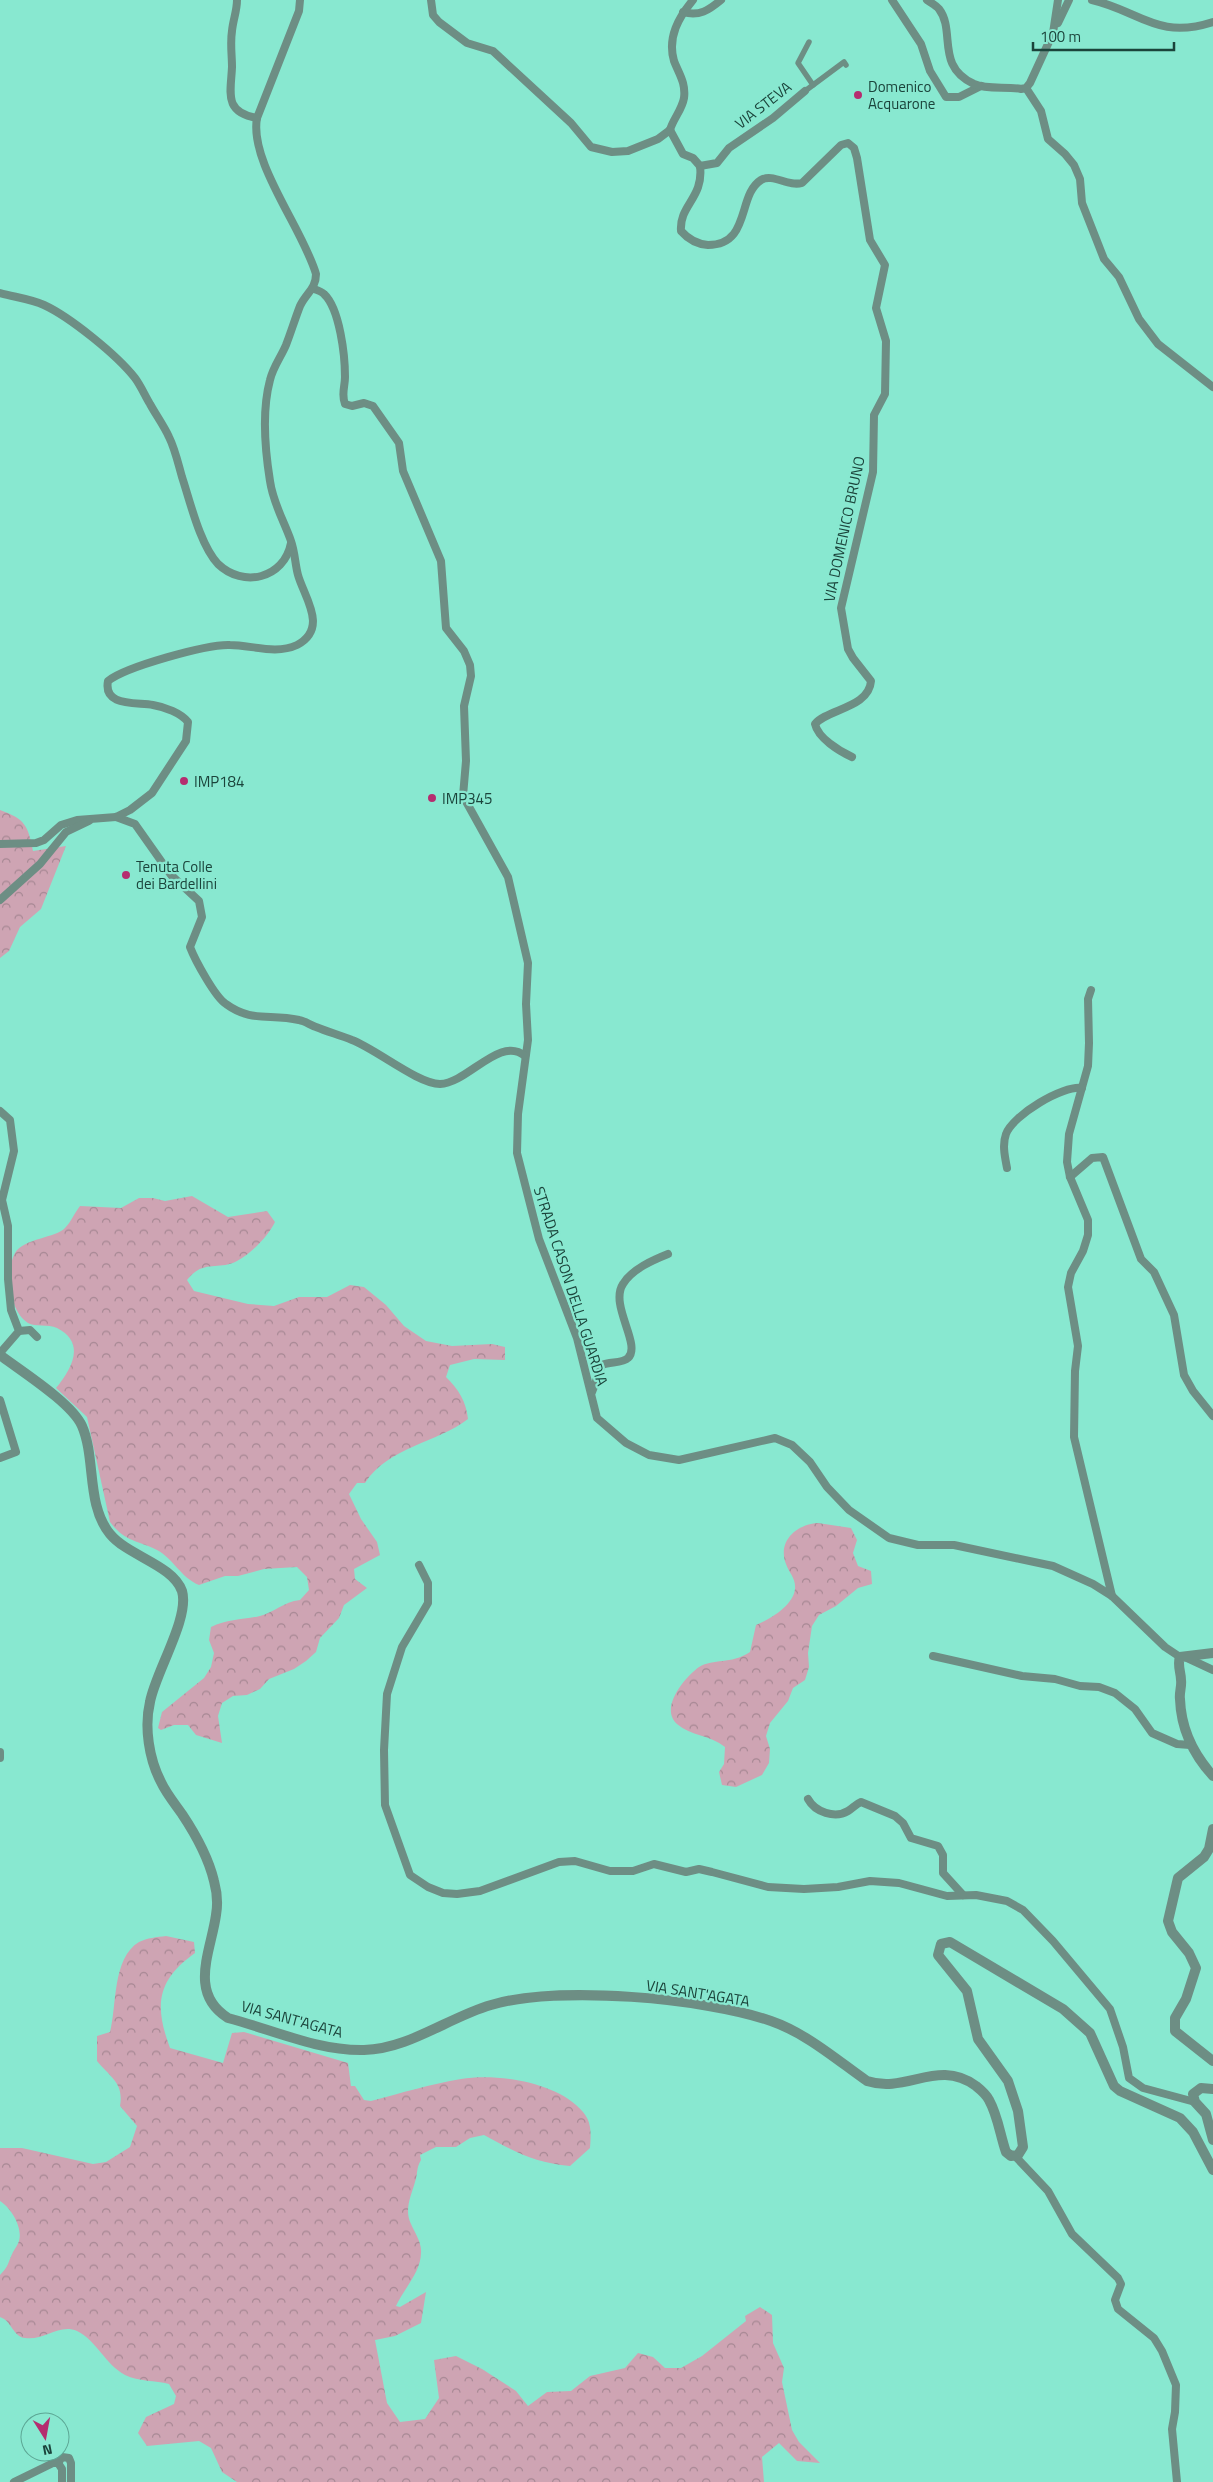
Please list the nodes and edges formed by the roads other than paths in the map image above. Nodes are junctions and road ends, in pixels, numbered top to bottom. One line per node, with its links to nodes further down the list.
1 (237, 0): 20 (street)
2 (300, 0): 20 (street)
3 (431, 0): 21 (street)
4 (693, 0): 11 (street)
5 (721, 0): 11 (street)
6 (892, 0): 17 (street)
7 (927, 0): 17 (street)
8 (1058, 0): 13 (street)
9 (1069, 0): 13 (street)
10 (1092, 0): 12 (street)
11 (683, 12): 21 (street)
12 (1213, 22)
13 (1053, 33): 18 (street)
14 (808, 42): 16 (street)
15 (845, 64): 16 (street, VIA STEVA)
16 (813, 85): 19 (street, VIA STEVA)
17 (981, 86): 18 (street)
18 (1026, 88): 25 (street)
19 (805, 91): 22 (street, VIA STEVA)
20 (258, 118): 23 (street)
21 (670, 130): 22 (street)
22 (700, 166): 27 (street, VIA DOMENICO BRUNO)
23 (314, 288): 26 (street); 33 (street, STRADA CASON DELLA GUARDIA)
24 (0, 293): 26 (street)
25 (1213, 387)
26 (291, 541): 28 (street)
27 (852, 757)
28 (116, 818): 29 (street); 33 (street)
29 (93, 819): 30 (street); 31 (street)
30 (0, 844)
31 (0, 900)
32 (1090, 990): 34 (street)
33 (525, 1056): 42 (street, STRADA CASON DELLA GUARDIA)
34 (1082, 1088): 36 (street); 37 (street)
35 (0, 1111): 39 (street)
36 (1006, 1168)
37 (1070, 1177): 44 (street); 47 (street)
38 (668, 1254): 42 (street)
39 (19, 1332): 40 (street); 41 (street)
40 (38, 1337)
41 (0, 1354): 63 (street, VIA SANT'AGATA)
42 (592, 1392): 47 (street, STRADA CASON DELLA GUARDIA)
43 (0, 1400): 45 (street)
44 (1213, 1416)
45 (0, 1458)
46 (419, 1565): 58 (street)
47 (1112, 1596): 50 (street, STRADA CASON DELLA GUARDIA)
48 (1213, 1653): 50 (street)
49 (933, 1656): 52 (street)
50 (1182, 1657): 51 (street, STRADA CASON DELLA GUARDIA); 52 (street)
51 (1213, 1670)
52 (1190, 1745): 55 (street)
53 (0, 1752): 54 (street)
54 (0, 1758)
55 (1213, 1776)
56 (808, 1799): 58 (street)
57 (1213, 1829): 59 (street)
58 (963, 1895): 61 (street)
59 (1213, 2061)
60 (1213, 2089): 61 (street)
61 (1195, 2102): 62 (street)
62 (1213, 2140)
63 (1015, 2156): 64 (street); 69 (street, VIA SANT'AGATA)
64 (1213, 2170)
65 (58, 2463): 66 (street); 67 (street); 68 (street)
66 (14, 2482)
67 (62, 2482)
68 (71, 2482)
69 (1177, 2482)

